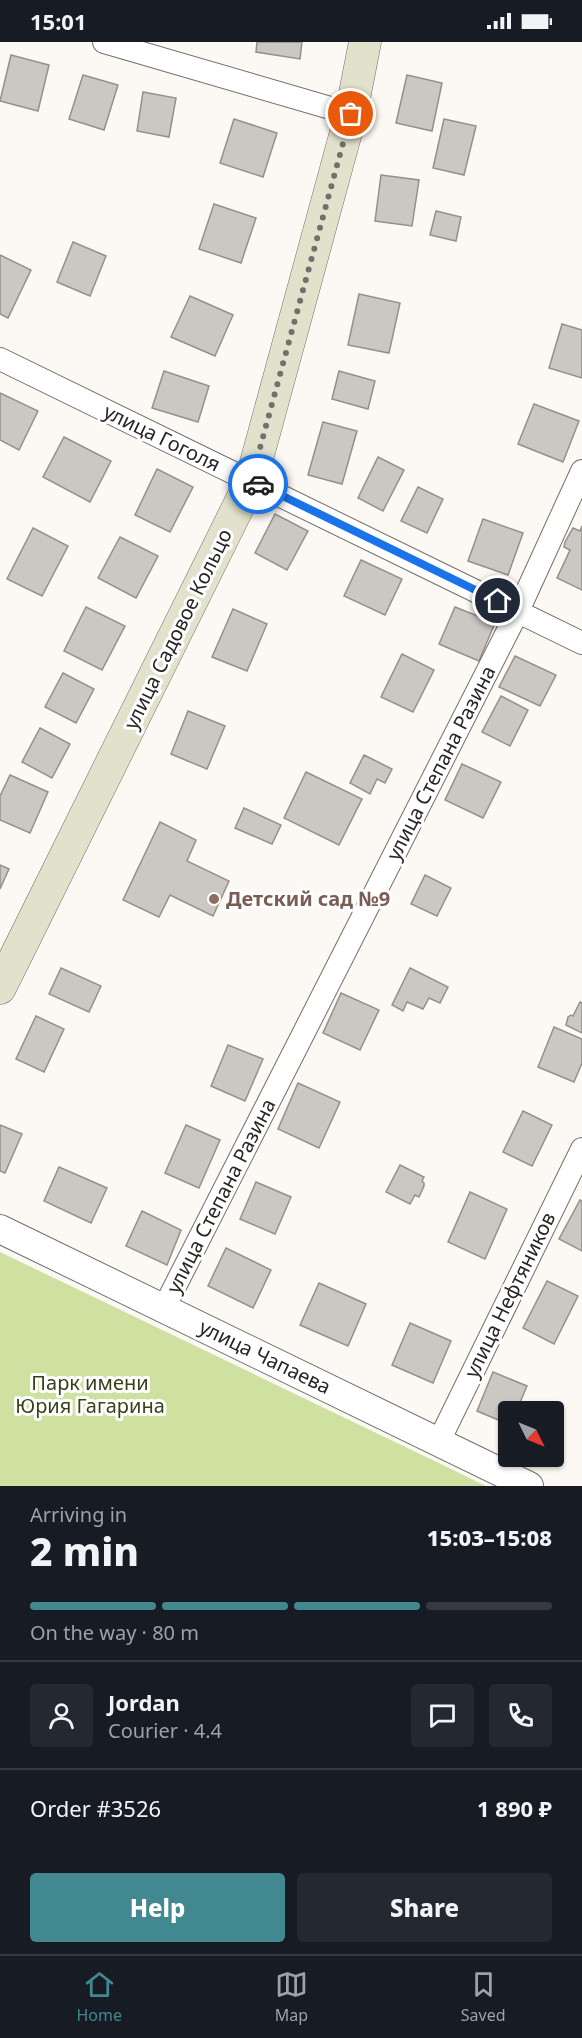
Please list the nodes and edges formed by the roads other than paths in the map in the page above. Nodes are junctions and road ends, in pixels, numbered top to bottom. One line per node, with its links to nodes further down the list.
1 (104, 42): 3 (street)
2 (365, 42): 3 (main road, улица Садовое Кольцо)
3 (351, 114): 6 (main road, улица Садовое Кольцо)
4 (0, 359): 6 (street, улица Гоголя)
5 (582, 471): 7 (street, улица Степана Разина)
6 (251, 481): 7 (street, улица Гоголя); 9 (main road, улица Садовое Кольцо)
7 (518, 611): 8 (street, улица Гоголя); 12 (street, улица Степана Разина)
8 (582, 643)
9 (0, 988)
10 (582, 1149): 13 (street, улица Нефтяников)
11 (0, 1229): 12 (street, улица Чапаева)
12 (164, 1308): 13 (street, улица Чапаева)
13 (439, 1441): 14 (street, улица Чапаева)
14 (529, 1486)

